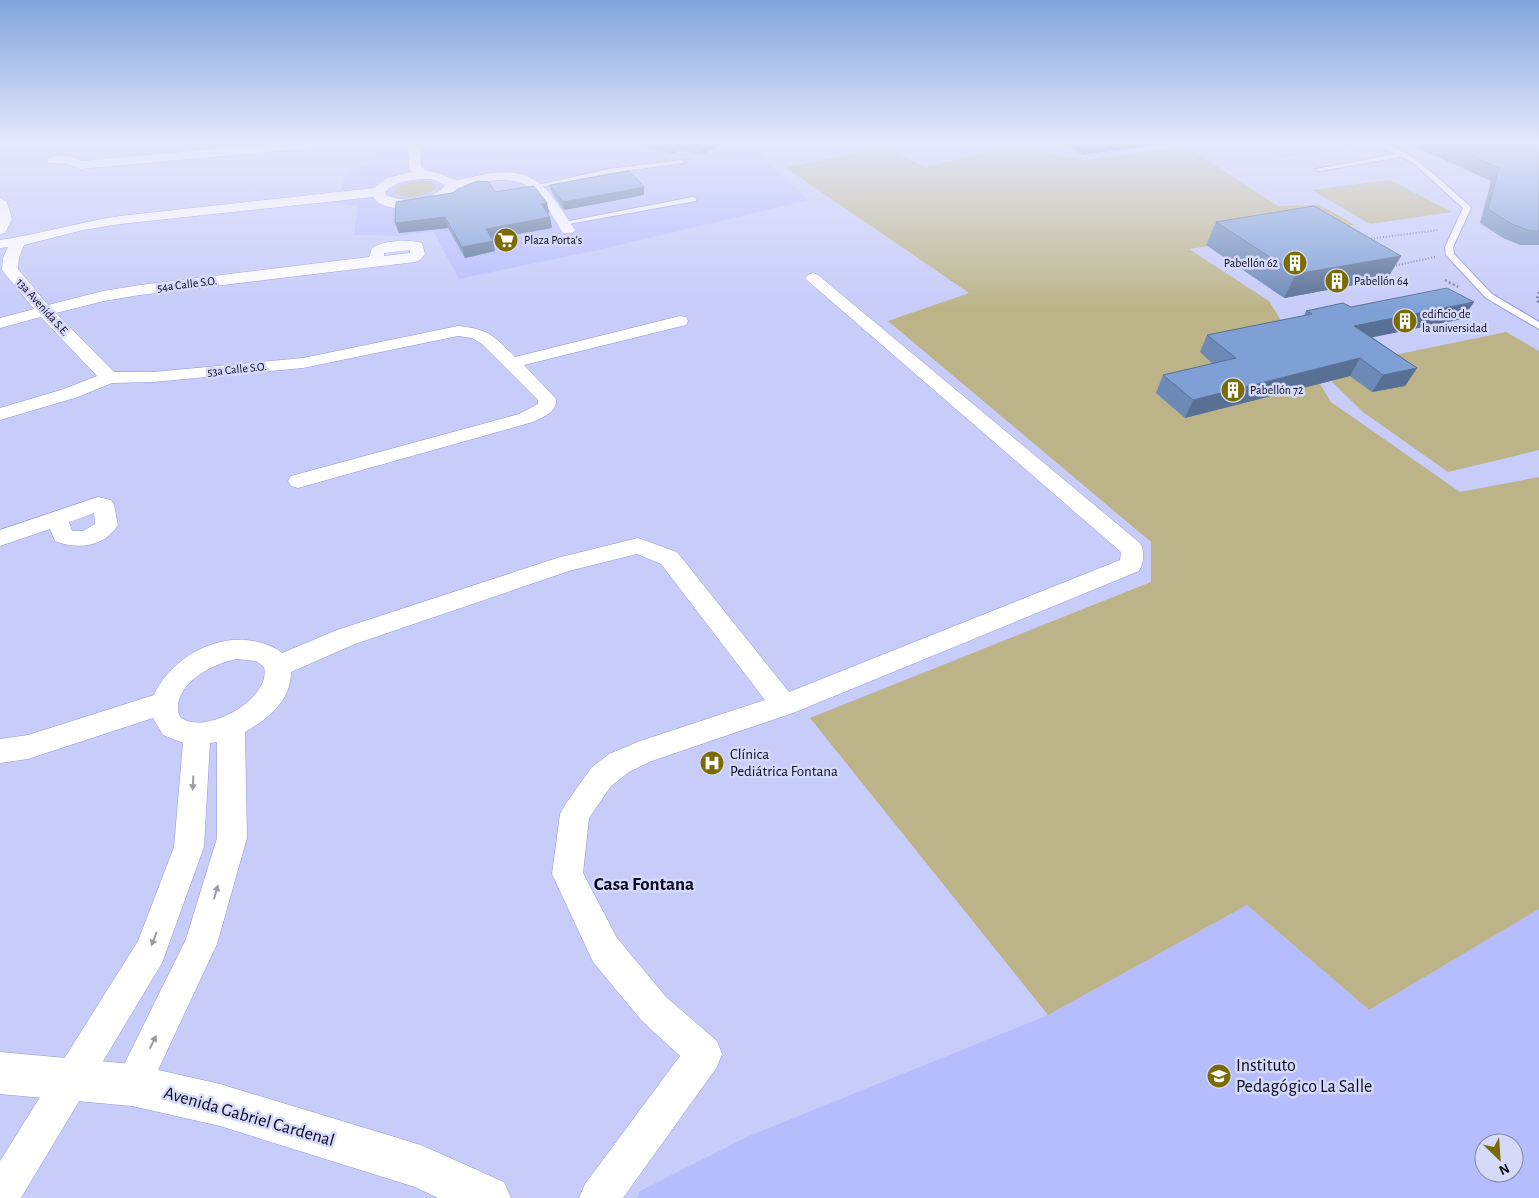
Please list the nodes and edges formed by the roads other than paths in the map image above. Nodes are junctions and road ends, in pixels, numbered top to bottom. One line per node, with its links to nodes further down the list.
1 (333, 197): 11 (street)
2 (380, 197): 3 (street)
3 (436, 197)
4 (544, 197): 8 (street)
5 (1454, 197): 18 (lane)
6 (693, 199): 8 (lane)
7 (0, 202): 9 (street)
8 (565, 226)
9 (0, 230)
10 (0, 240): 11 (street)
11 (18, 242): 12 (street); 15 (street, 13a Avenida S.E.)
12 (0, 244)
13 (376, 261): 15 (street, 54a Calle S.O.)
14 (813, 278): 27 (street)
15 (44, 312): 17 (street, 54a Calle S.O.); 20 (street, 13a Avenida S.E.)
16 (680, 321): 19 (street)
17 (0, 322)
18 (1539, 326)
19 (512, 363): 20 (street, 53a Calle S.O.); 22 (street)
20 (109, 378): 21 (street, 53a Calle S.O.)
21 (0, 414)
22 (298, 480)
23 (57, 518): 24 (street)
24 (0, 538)
25 (278, 666): 26 (street); 27 (street); 28 (street)
26 (164, 703): 29 (street); 30 (street)
27 (784, 705): 36 (street)
28 (231, 728): 29 (street); 33 (street, one-way to 28)
29 (197, 734): 32 (street, one-way to 32)
30 (0, 752)
31 (0, 1074): 32 (street, Avenida Gabriel Cardenal)
32 (73, 1080): 33 (street, Avenida Gabriel Cardenal); 34 (street)
33 (132, 1086): 35 (street, Avenida Gabriel Cardenal)
34 (0, 1196)
35 (488, 1198)
36 (599, 1198)

